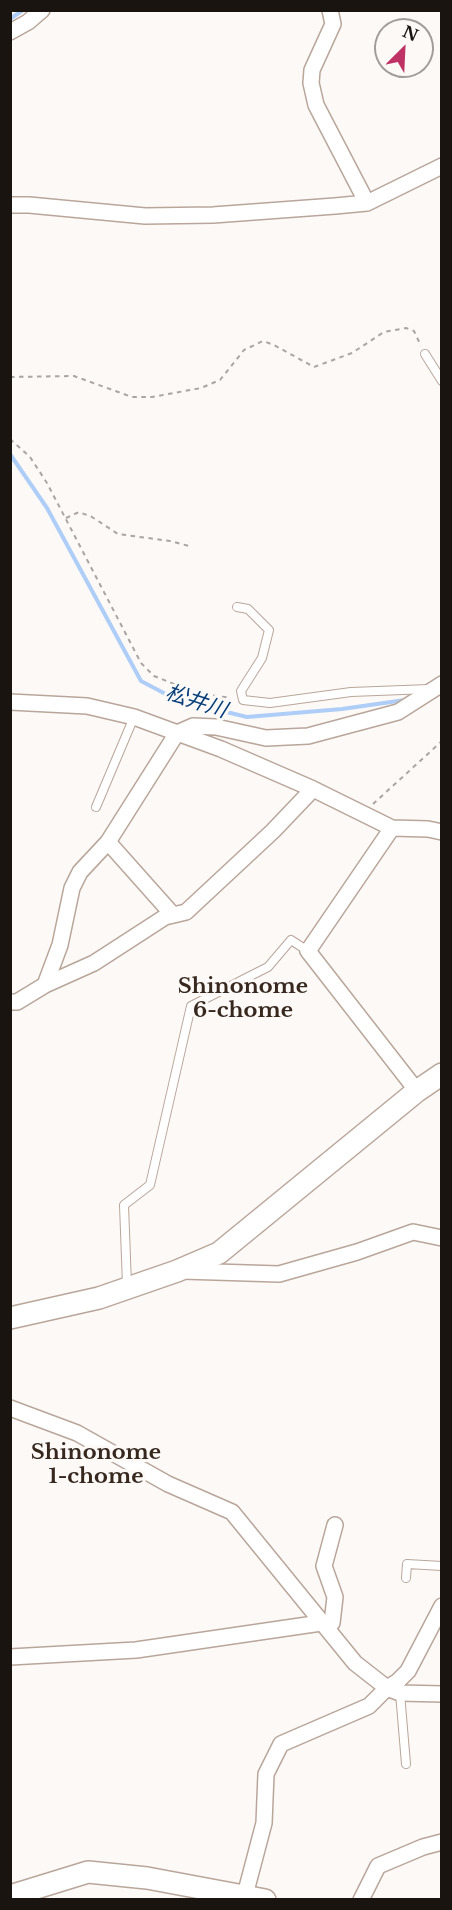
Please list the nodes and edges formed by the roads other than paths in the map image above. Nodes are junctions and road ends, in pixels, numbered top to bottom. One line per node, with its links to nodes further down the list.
1 (42, 10): 3 (street)
2 (330, 10): 5 (street)
3 (10, 32)
4 (441, 166): 5 (street)
5 (367, 203): 6 (street)
6 (10, 205)
7 (425, 354): 8 (lane)
8 (441, 381)
9 (237, 607): 10 (lane)
10 (439, 686): 13 (street)
11 (10, 702): 12 (street)
12 (134, 717): 13 (street); 15 (lane)
13 (177, 734): 14 (street); 18 (street)
14 (313, 789): 16 (street); 19 (street)
15 (96, 807)
16 (392, 828): 17 (street); 20 (street)
17 (441, 832)
18 (108, 842): 19 (street); 21 (street)
19 (173, 915): 21 (street)
20 (308, 951): 24 (street); 27 (lane)
21 (45, 985): 22 (street)
22 (10, 1002)
23 (441, 1074): 24 (street)
24 (417, 1091): 26 (street)
25 (441, 1238): 26 (street)
26 (177, 1271): 27 (street)
27 (127, 1289): 28 (street)
28 (10, 1318)
29 (10, 1408): 34 (street)
30 (334, 1525): 34 (street)
31 (441, 1566): 32 (lane)
32 (406, 1578)
33 (441, 1609): 36 (street)
34 (321, 1623): 35 (street); 36 (street)
35 (10, 1657)
36 (393, 1690): 37 (street); 38 (lane); 41 (street)
37 (441, 1694)
38 (406, 1764)
39 (441, 1842): 42 (street)
40 (10, 1896): 41 (street)
41 (255, 1897)
42 (361, 1899)

